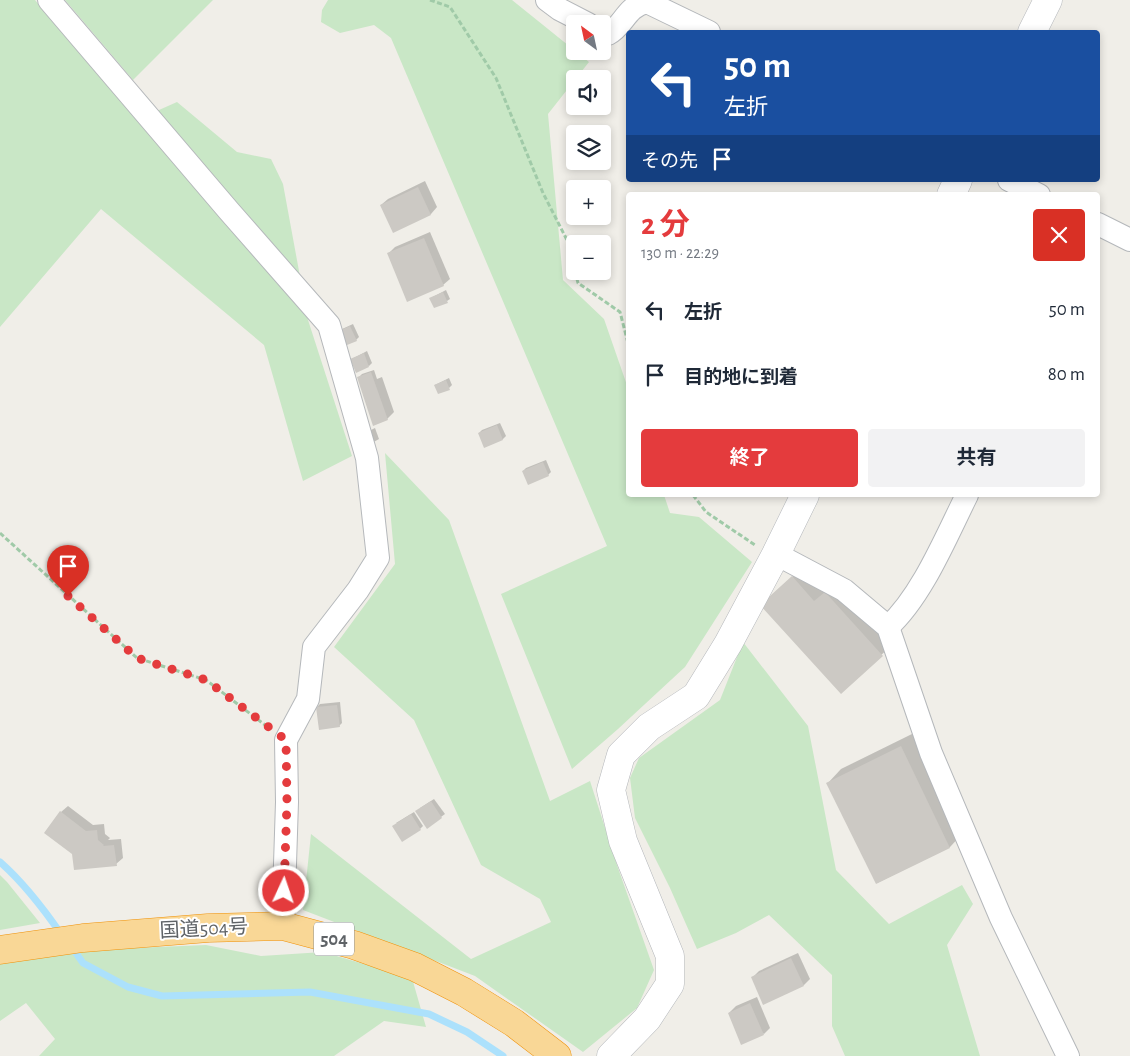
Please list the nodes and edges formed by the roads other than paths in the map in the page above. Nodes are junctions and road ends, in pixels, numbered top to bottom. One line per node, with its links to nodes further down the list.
1 (49, 0): 16 (street)
2 (547, 0): 4 (street)
3 (1048, 0): 6 (street)
4 (570, 15)
5 (705, 30): 7 (street)
6 (1033, 30)
7 (611, 32)
8 (1013, 182): 9 (street)
9 (1033, 192)
10 (1100, 227): 11 (street)
11 (1130, 240)
12 (804, 497): 14 (street)
13 (967, 497): 15 (street)
14 (776, 554): 15 (street); 19 (street)
15 (888, 628): 20 (street)
16 (283, 926): 17 (highway, 国道504号 / 504); 18 (highway, 国道504号 / 504)
17 (0, 950)
18 (557, 1056)
19 (611, 1056)
20 (1068, 1056)

